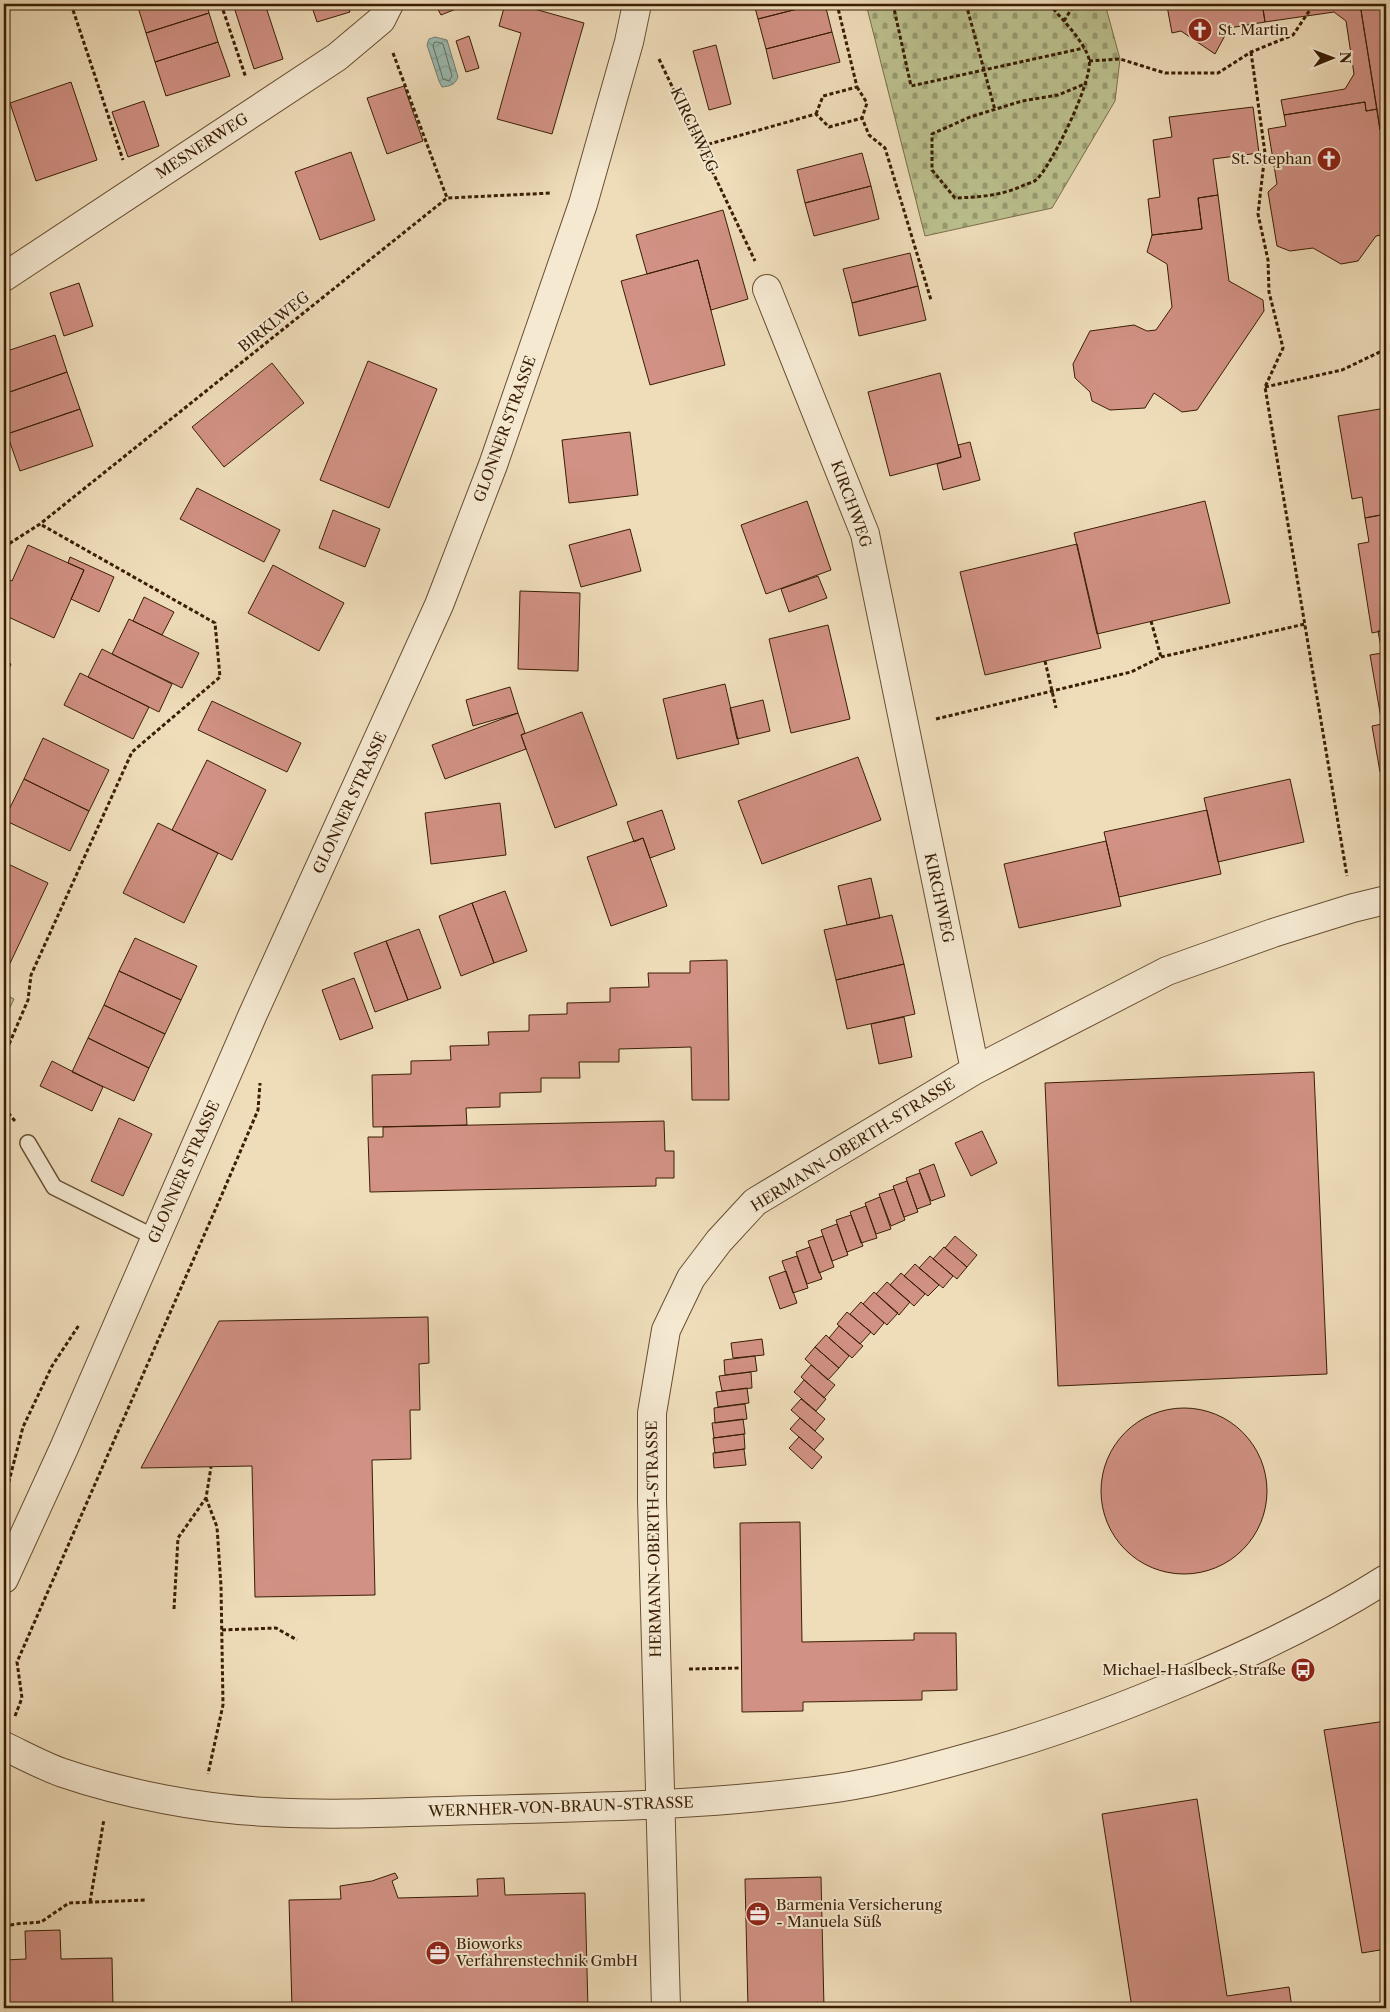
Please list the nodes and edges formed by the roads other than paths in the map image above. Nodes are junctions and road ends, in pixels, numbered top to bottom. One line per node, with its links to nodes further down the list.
1 (637, 4): 8 (street, GLONNER STRASSE)
2 (385, 12): 3 (street, MESNERWEG)
3 (4, 278)
4 (767, 289): 6 (street, KIRCHWEG)
5 (1386, 900): 6 (street, HERMANN-OBERTH-STRASSE)
6 (975, 1070): 12 (street, HERMANN-OBERTH-STRASSE)
7 (28, 1143): 8 (lane)
8 (156, 1238): 10 (street, GLONNER STRASSE)
9 (1386, 1579): 12 (street, WERNHER-VON-BRAUN-STRASSE)
10 (4, 1580)
11 (4, 1746): 12 (street, WERNHER-VON-BRAUN-STRASSE)
12 (659, 1806): 13 (street, HERMANN-OBERTH-STRASSE)
13 (666, 2008)

